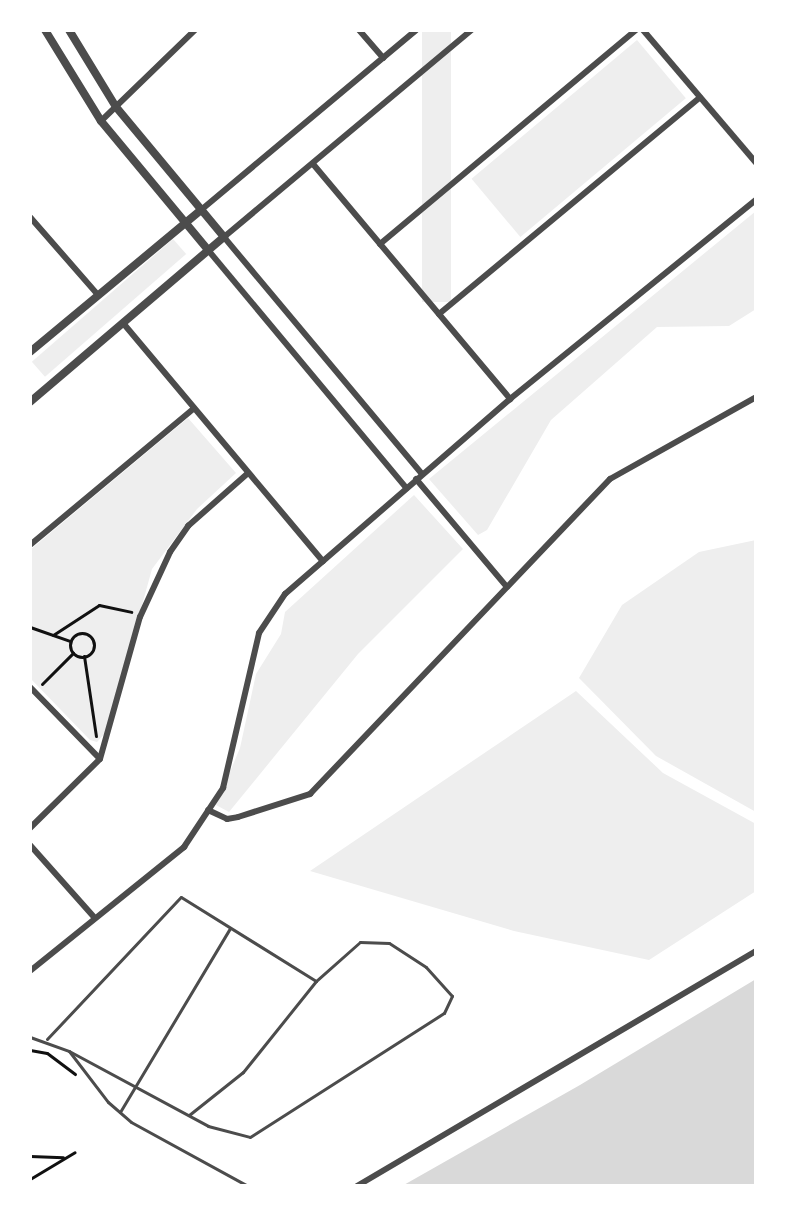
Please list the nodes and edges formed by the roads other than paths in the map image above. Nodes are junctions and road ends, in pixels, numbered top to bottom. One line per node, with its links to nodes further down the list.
1 (45, 30): 12 (street)
2 (69, 30): 11 (street)
3 (195, 30): 11 (street)
4 (359, 30): 9 (street)
5 (416, 30): 9 (street)
6 (472, 30): 14 (street)
7 (636, 30): 20 (street)
8 (643, 30): 10 (street)
9 (383, 58): 16 (street)
10 (700, 97): 13 (street); 23 (street)
11 (116, 107): 12 (street); 16 (street)
12 (101, 121): 18 (street)
13 (756, 163)
14 (313, 164): 19 (street); 20 (street)
15 (756, 200): 27 (street)
16 (201, 210): 18 (street); 19 (street)
17 (30, 217): 22 (street)
18 (185, 223): 21 (street); 22 (street)
19 (224, 237): 21 (street); 31 (street)
20 (380, 244): 23 (street)
21 (208, 250): 24 (street); 32 (street)
22 (98, 295): 25 (street)
23 (439, 314): 27 (street)
24 (123, 323): 28 (street); 29 (street)
25 (30, 352)
26 (756, 397): 35 (street)
27 (510, 399): 31 (street)
28 (30, 402)
29 (193, 409): 30 (street); 33 (street)
30 (247, 474): 34 (street); 37 (street)
31 (419, 477): 32 (street); 35 (street)
32 (406, 488): 34 (street)
33 (30, 545)
34 (323, 561): 38 (street)
35 (507, 587): 38 (street)
36 (30, 687): 37 (street)
37 (100, 759): 39 (street)
38 (208, 810): 41 (street)
39 (30, 828)
40 (30, 845): 41 (street)
41 (93, 916): 44 (street)
42 (230, 928): 45 (lane); 47 (lane); 49 (lane)
43 (756, 951): 53 (street)
44 (30, 971)
45 (316, 981): 51 (lane); 51 (lane)
46 (30, 1037): 47 (lane)
47 (47, 1039): 48 (lane)
48 (69, 1051): 49 (lane); 50 (lane)
49 (136, 1086): 50 (lane); 51 (lane)
50 (120, 1112): 52 (lane)
51 (189, 1115)
52 (248, 1186)
53 (357, 1186)

